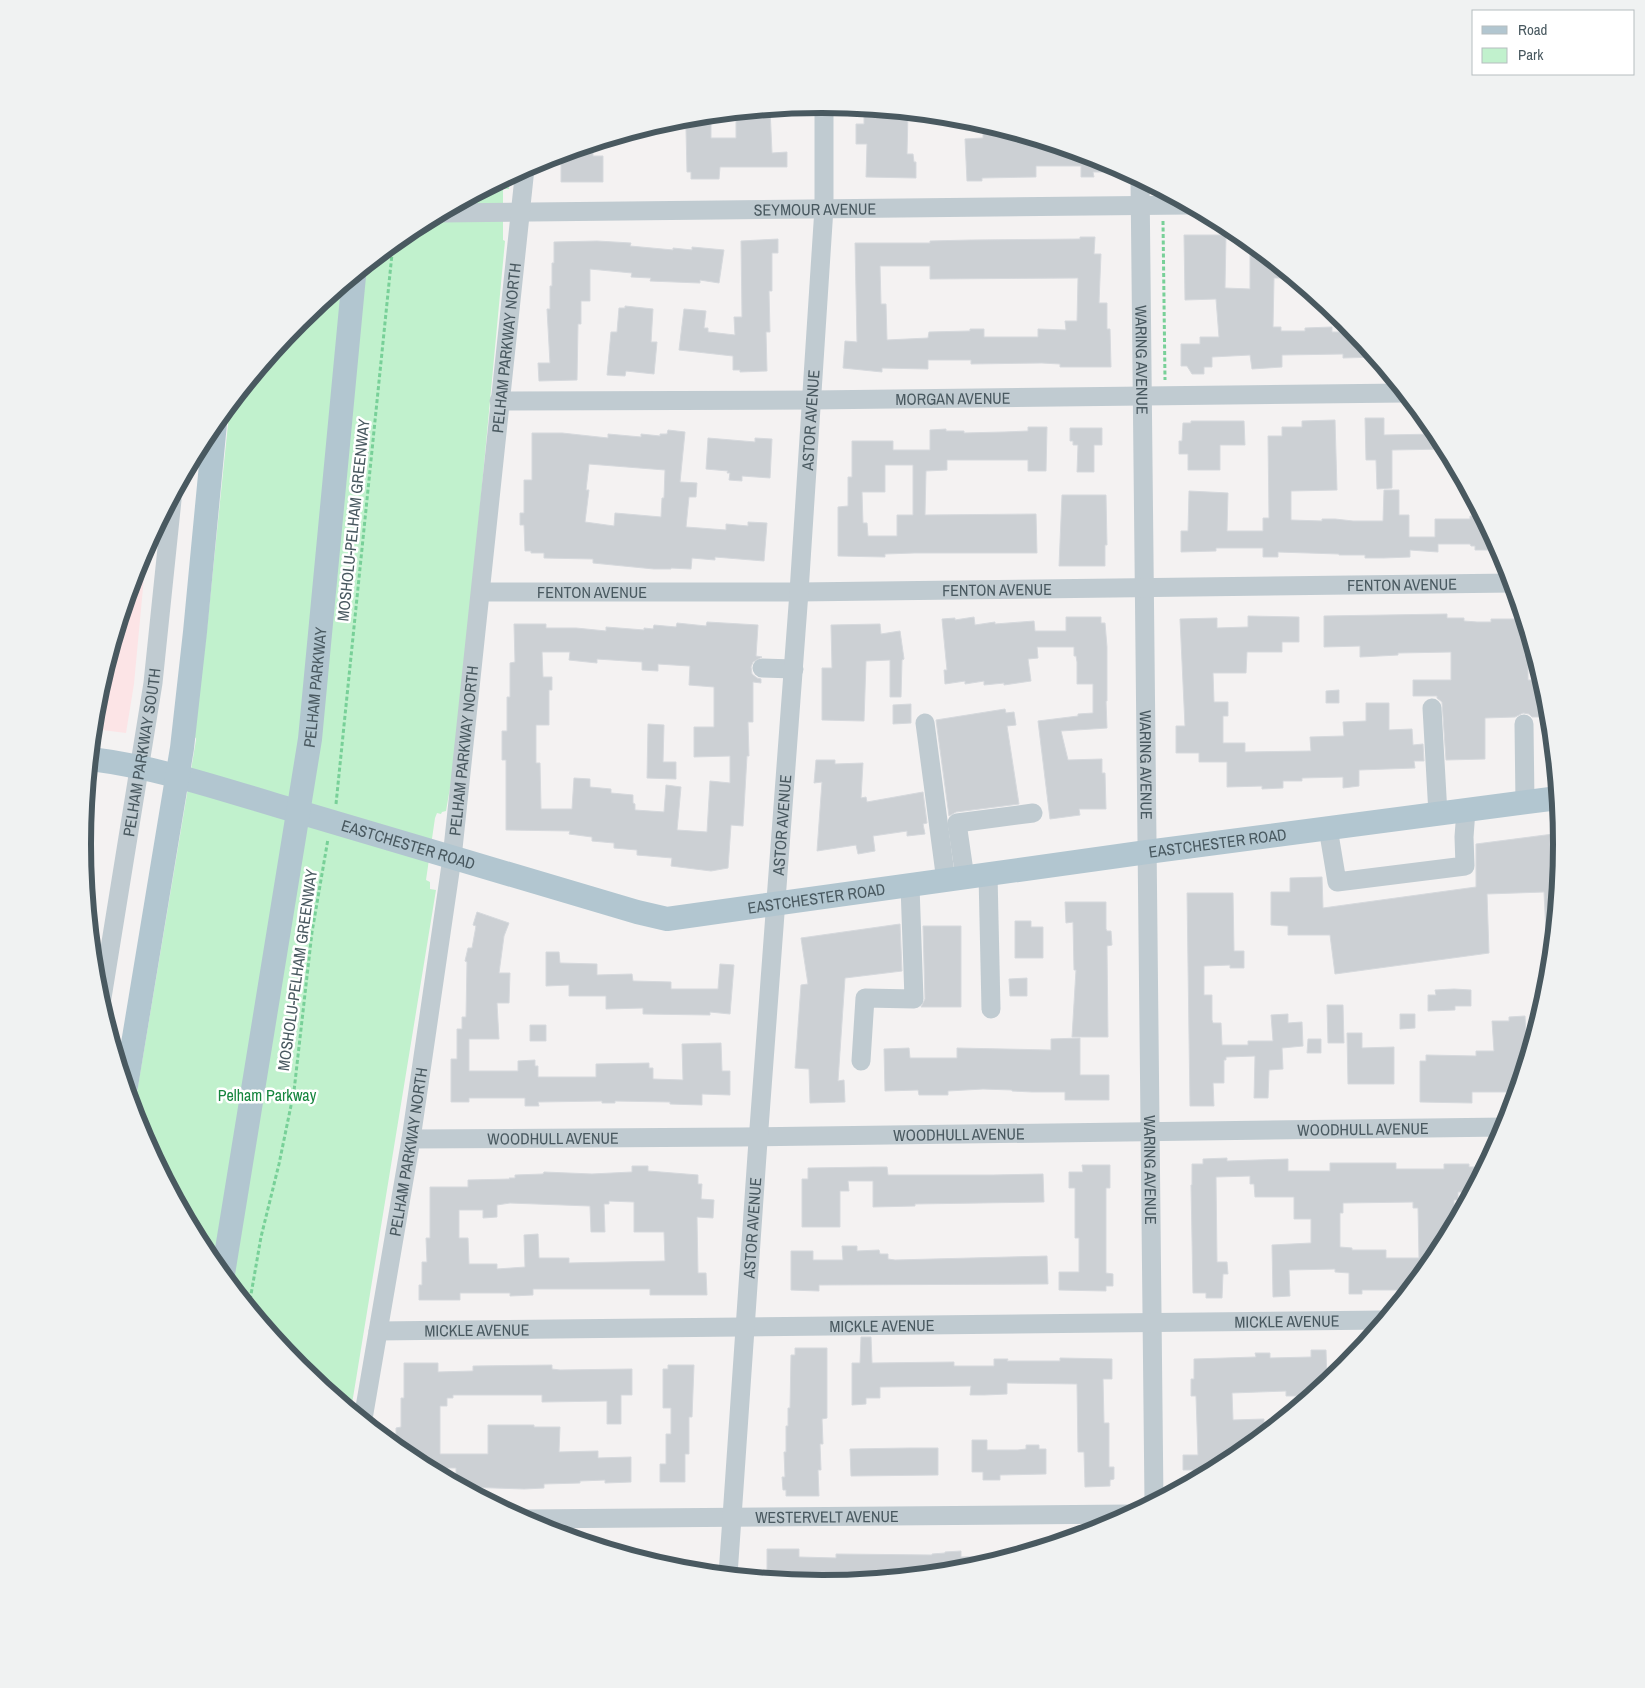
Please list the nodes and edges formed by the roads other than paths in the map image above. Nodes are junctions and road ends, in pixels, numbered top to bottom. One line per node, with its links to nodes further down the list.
1 (824, 113): 6 (street, ASTOR AVENUE)
2 (524, 177): 7 (street, PELHAM PARKWAY NORTH)
3 (1140, 185): 4 (street, WARING AVENUE)
4 (1140, 205): 5 (street, SEYMOUR AVENUE); 6 (street, SEYMOUR AVENUE); 11 (street, WARING AVENUE)
5 (1177, 205)
6 (824, 208): 7 (street, SEYMOUR AVENUE); 12 (street, ASTOR AVENUE)
7 (519, 212): 8 (street, SEYMOUR AVENUE); 13 (street, PELHAM PARKWAY NORTH)
8 (454, 213)
9 (353, 283): 33 (main road, PELHAM PARKWAY)
10 (1398, 393): 11 (street, MORGAN AVENUE)
11 (1142, 396): 12 (street, MORGAN AVENUE); 19 (street, WARING AVENUE)
12 (812, 400): 13 (street, MORGAN AVENUE); 21 (street, ASTOR AVENUE)
13 (500, 401): 20 (street, PELHAM PARKWAY NORTH)
14 (213, 439): 17 (main road)
15 (198, 464): 17 (main road)
16 (171, 514): 28 (street, PELHAM PARKWAY SOUTH)
17 (204, 531): 29 (main road)
18 (1505, 583): 19 (street, FENTON AVENUE)
19 (1144, 587): 21 (street, FENTON AVENUE); 37 (street, WARING AVENUE)
20 (481, 592): 21 (street, FENTON AVENUE); 38 (street, PELHAM PARKWAY NORTH)
21 (800, 592): 23 (street, ASTOR AVENUE)
22 (762, 668): 23 (street)
23 (794, 669): 42 (street, ASTOR AVENUE)
24 (1432, 708): 35 (street)
25 (925, 723): 40 (street)
26 (1524, 724): 31 (street)
27 (97, 760): 28 (main road, EASTCHESTER ROAD)
28 (141, 766): 29 (main road, EASTCHESTER ROAD); 43 (street, PELHAM PARKWAY SOUTH)
29 (178, 775): 33 (main road, EASTCHESTER ROAD); 46 (main road)
30 (1552, 799): 31 (main road, EASTCHESTER ROAD)
31 (1525, 802): 32 (main road, EASTCHESTER ROAD)
32 (1466, 810): 35 (main road, EASTCHESTER ROAD); 36 (street)
33 (299, 812): 38 (main road, EASTCHESTER ROAD); 51 (main road, PELHAM PARKWAY)
34 (1033, 813): 40 (street)
35 (1438, 814): 36 (main road, EASTCHESTER ROAD)
36 (1328, 828): 37 (main road, EASTCHESTER ROAD)
37 (1147, 852): 39 (main road, EASTCHESTER ROAD); 48 (street, WARING AVENUE)
38 (452, 858): 42 (main road, EASTCHESTER ROAD); 50 (street, PELHAM PARKWAY NORTH)
39 (988, 874): 40 (main road, EASTCHESTER ROAD); 44 (street)
40 (956, 879): 41 (main road, EASTCHESTER ROAD)
41 (910, 886): 42 (main road, EASTCHESTER ROAD); 45 (street)
42 (776, 905): 49 (street, ASTOR AVENUE)
43 (104, 983)
44 (991, 1009)
45 (861, 1061)
46 (128, 1073)
47 (1497, 1127): 48 (street, WOODHULL AVENUE)
48 (1150, 1131): 49 (street, WOODHULL AVENUE); 53 (street, WARING AVENUE)
49 (758, 1136): 50 (street, WOODHULL AVENUE); 54 (street, ASTOR AVENUE)
50 (411, 1138): 55 (street, PELHAM PARKWAY NORTH)
51 (224, 1264)
52 (1377, 1320): 53 (street, MICKLE AVENUE)
53 (1152, 1322): 54 (street, MICKLE AVENUE); 57 (street, WARING AVENUE)
54 (745, 1327): 55 (street, MICKLE AVENUE); 59 (street, ASTOR AVENUE)
55 (378, 1331): 56 (street, PELHAM PARKWAY NORTH)
56 (363, 1413)
57 (1154, 1496)
58 (1115, 1514): 59 (street, WESTERVELT AVENUE)
59 (732, 1517): 60 (street, WESTERVELT AVENUE); 61 (street, ASTOR AVENUE)
60 (540, 1519)
61 (728, 1569)

